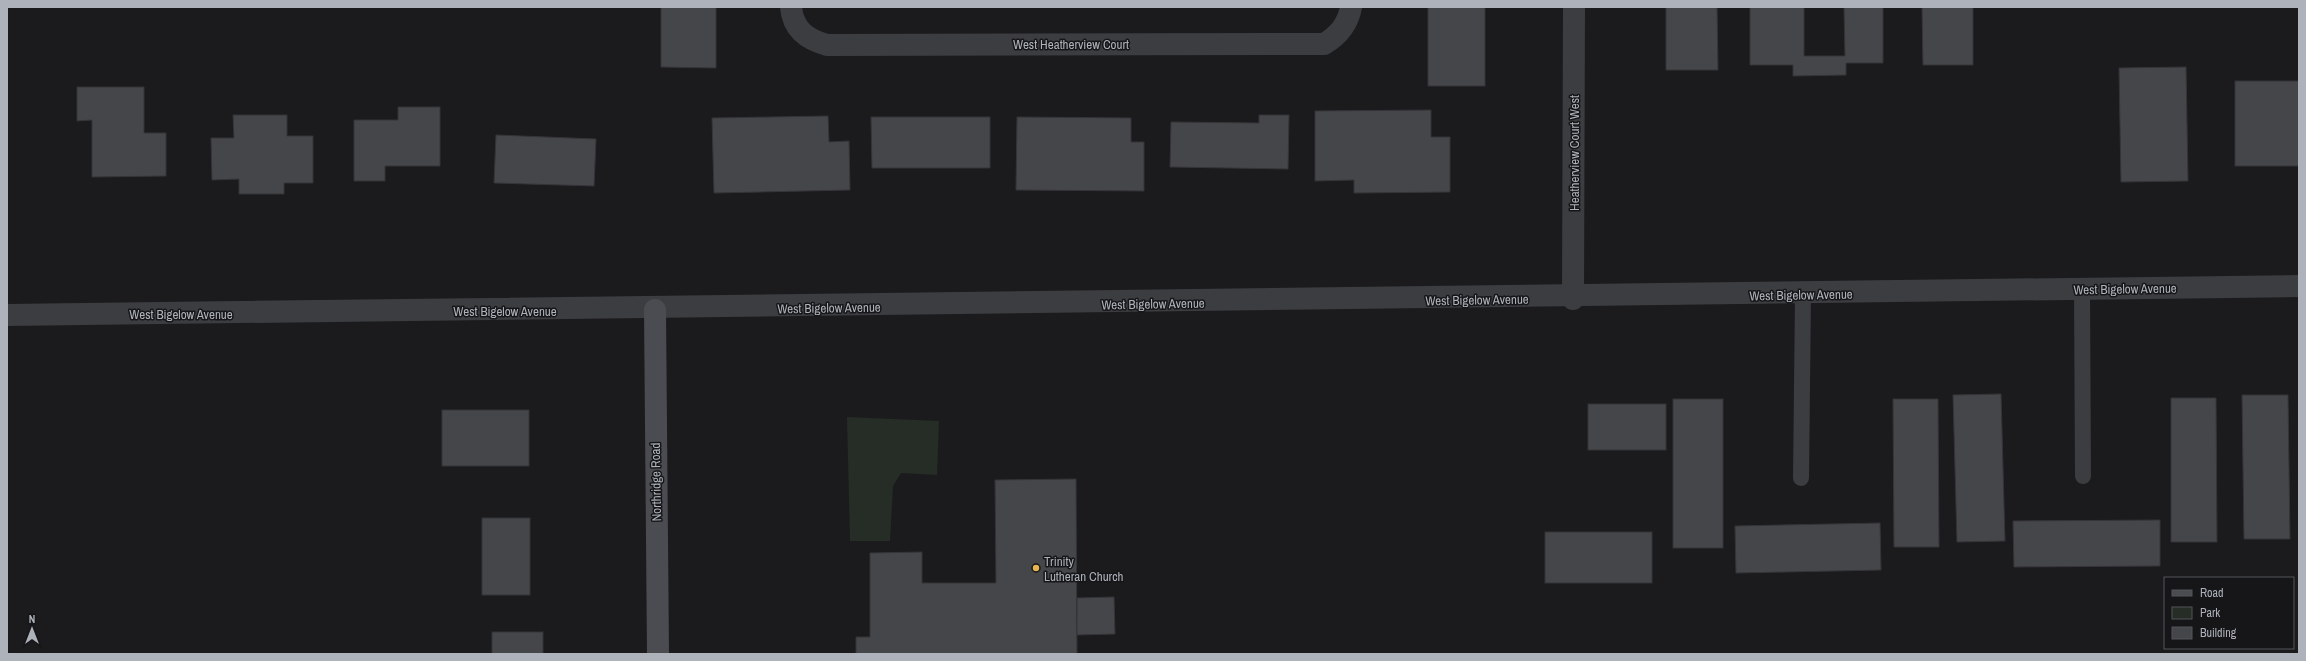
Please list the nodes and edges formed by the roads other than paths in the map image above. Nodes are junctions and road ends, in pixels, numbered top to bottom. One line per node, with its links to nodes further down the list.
1 (791, 7): 2 (street, West Heatherview Court)
2 (1351, 7)
3 (1574, 7): 7 (street, Heatherview Court West)
4 (2299, 286): 5 (street, West Bigelow Avenue)
5 (2082, 290): 6 (street, West Bigelow Avenue); 10 (lane)
6 (1804, 295): 7 (street, West Bigelow Avenue); 11 (lane)
7 (1573, 298): 8 (street, West Bigelow Avenue)
8 (654, 310): 9 (street, West Bigelow Avenue); 12 (main road, Northridge Road)
9 (7, 315)
10 (2083, 476)
11 (1801, 478)
12 (658, 654)

